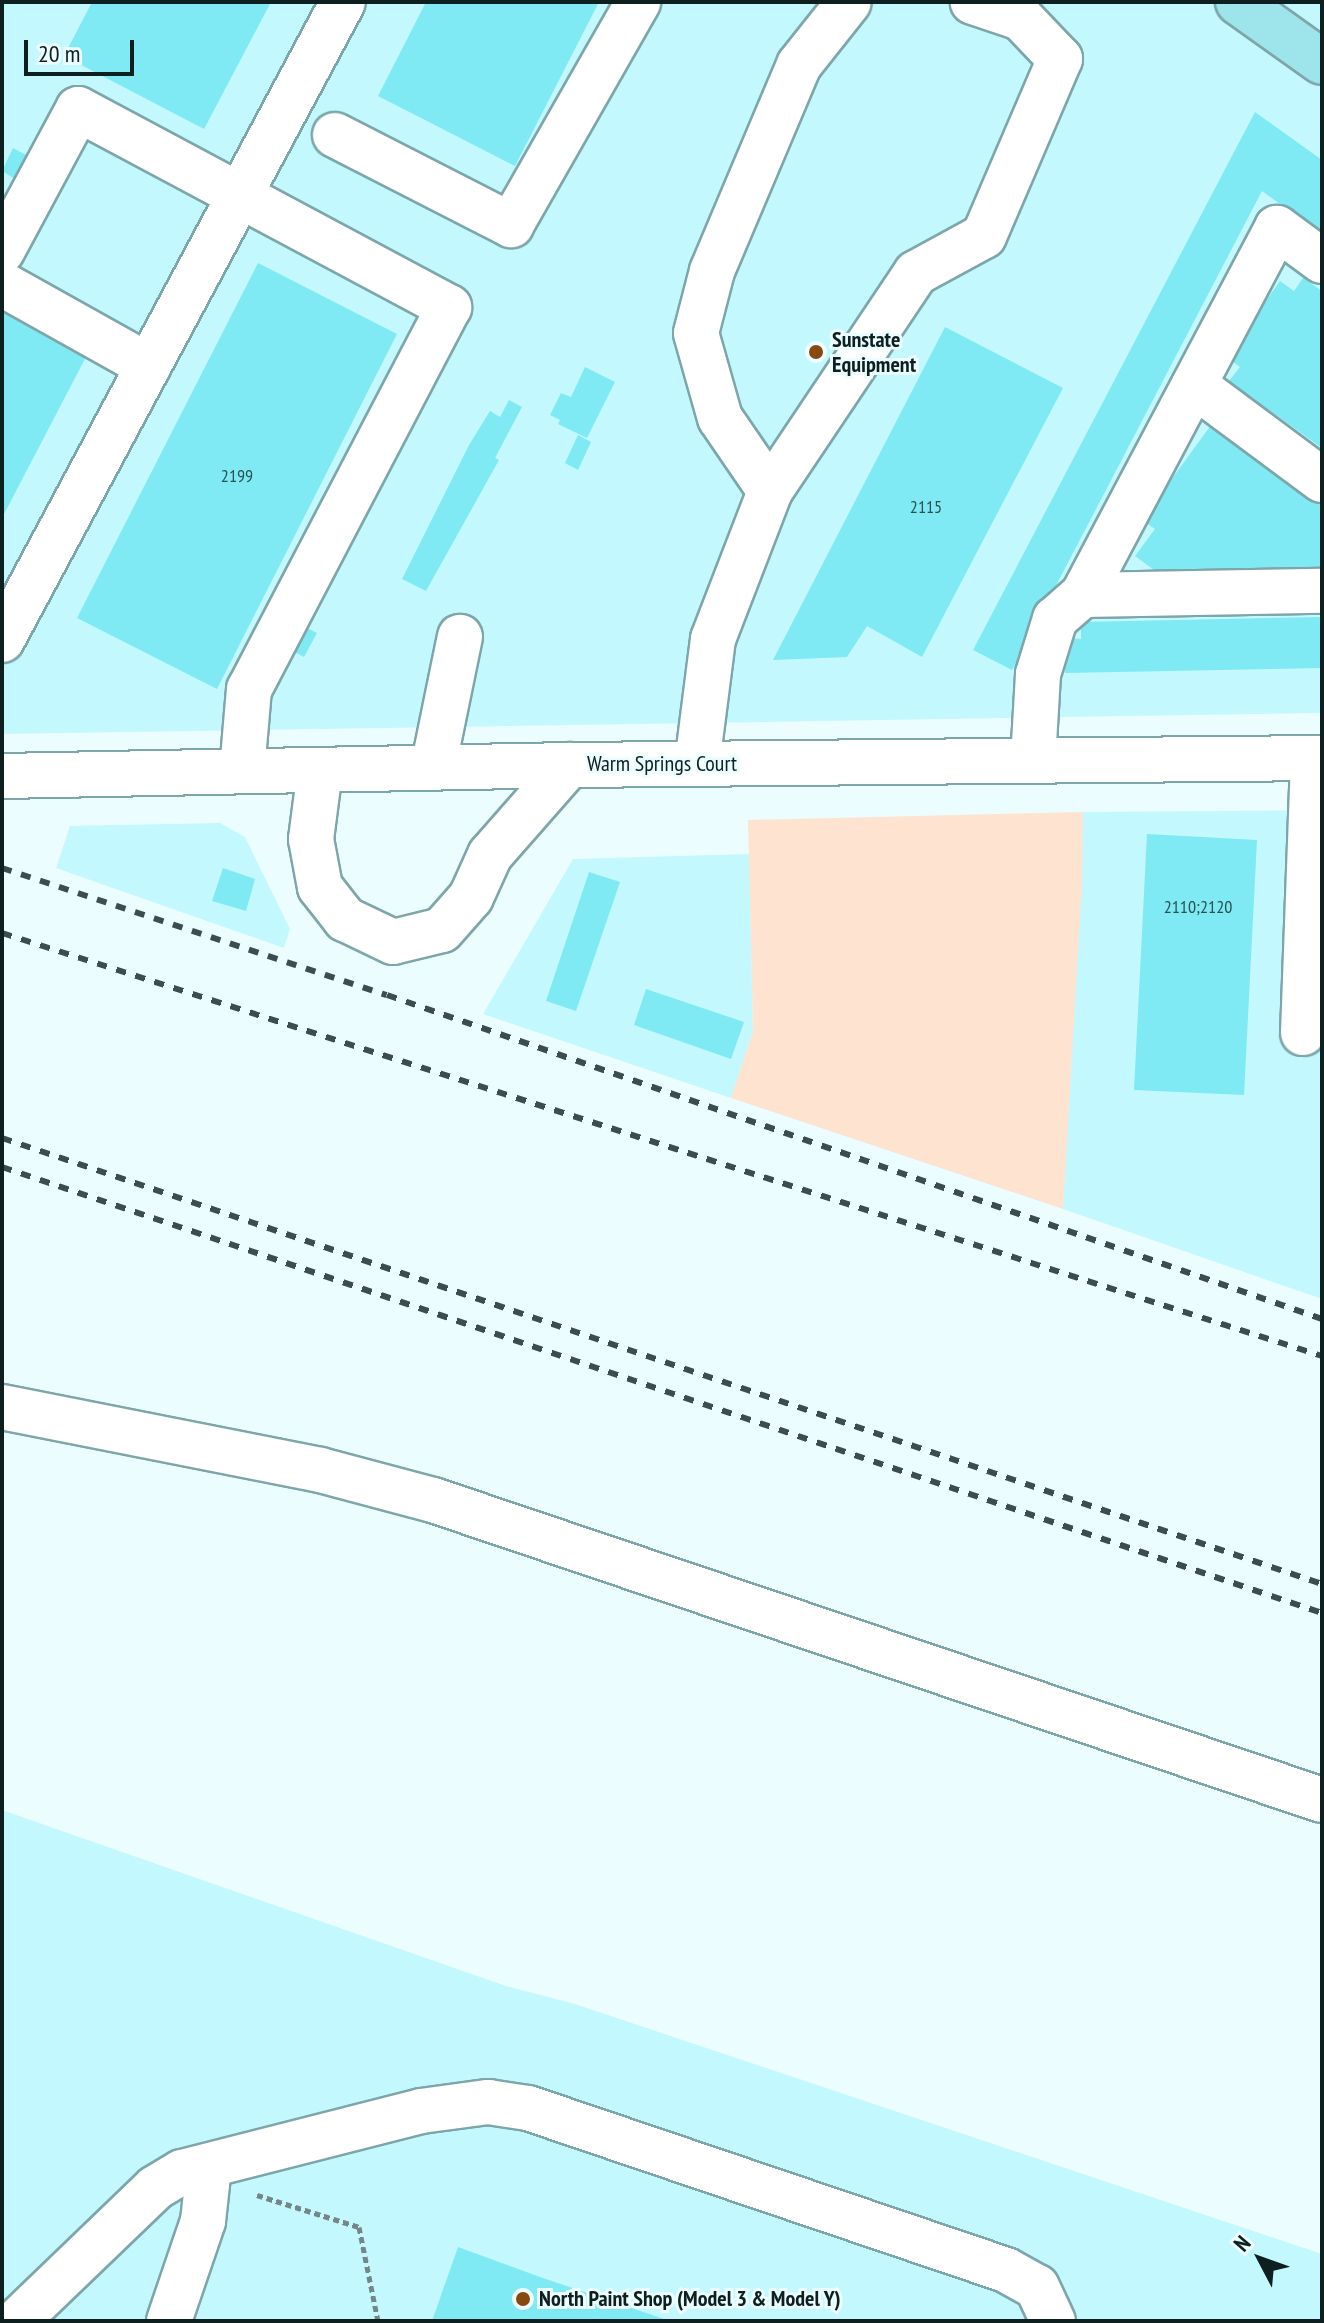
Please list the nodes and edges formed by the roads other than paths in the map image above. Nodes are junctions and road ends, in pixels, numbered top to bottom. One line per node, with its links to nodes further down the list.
1 (343, 2): 8 (street)
2 (638, 2): 7 (street)
3 (849, 2): 15 (street)
4 (973, 2): 15 (street)
5 (1238, 2): 6 (main road)
6 (1322, 62)
7 (335, 135)
8 (241, 193): 9 (street); 12 (street); 26 (street)
9 (2, 251)
10 (1322, 261): 13 (street)
11 (2, 284): 12 (street)
12 (149, 366): 19 (street)
13 (1194, 385): 14 (street); 17 (street)
14 (1322, 480)
15 (770, 491): 22 (street)
16 (1322, 591): 17 (street)
17 (1083, 595): 21 (street)
18 (460, 637): 24 (street)
19 (2, 640)
20 (1317, 758): 21 (street, Warm Springs Court); 28 (street)
21 (1033, 761): 22 (street, Warm Springs Court)
22 (697, 764): 23 (street, Warm Springs Court)
23 (569, 765): 24 (street, Warm Springs Court); 25 (street)
24 (433, 768): 25 (street, Warm Springs Court)
25 (320, 770): 26 (street, Warm Springs Court)
26 (242, 771): 27 (street, Warm Springs Court)
27 (2, 776)
28 (1303, 1033)
29 (2, 1407): 30 (street)
30 (1322, 1800)
31 (209, 2167): 32 (street); 33 (street); 34 (street)
32 (17, 2321)
33 (169, 2321)
34 (1053, 2321)

